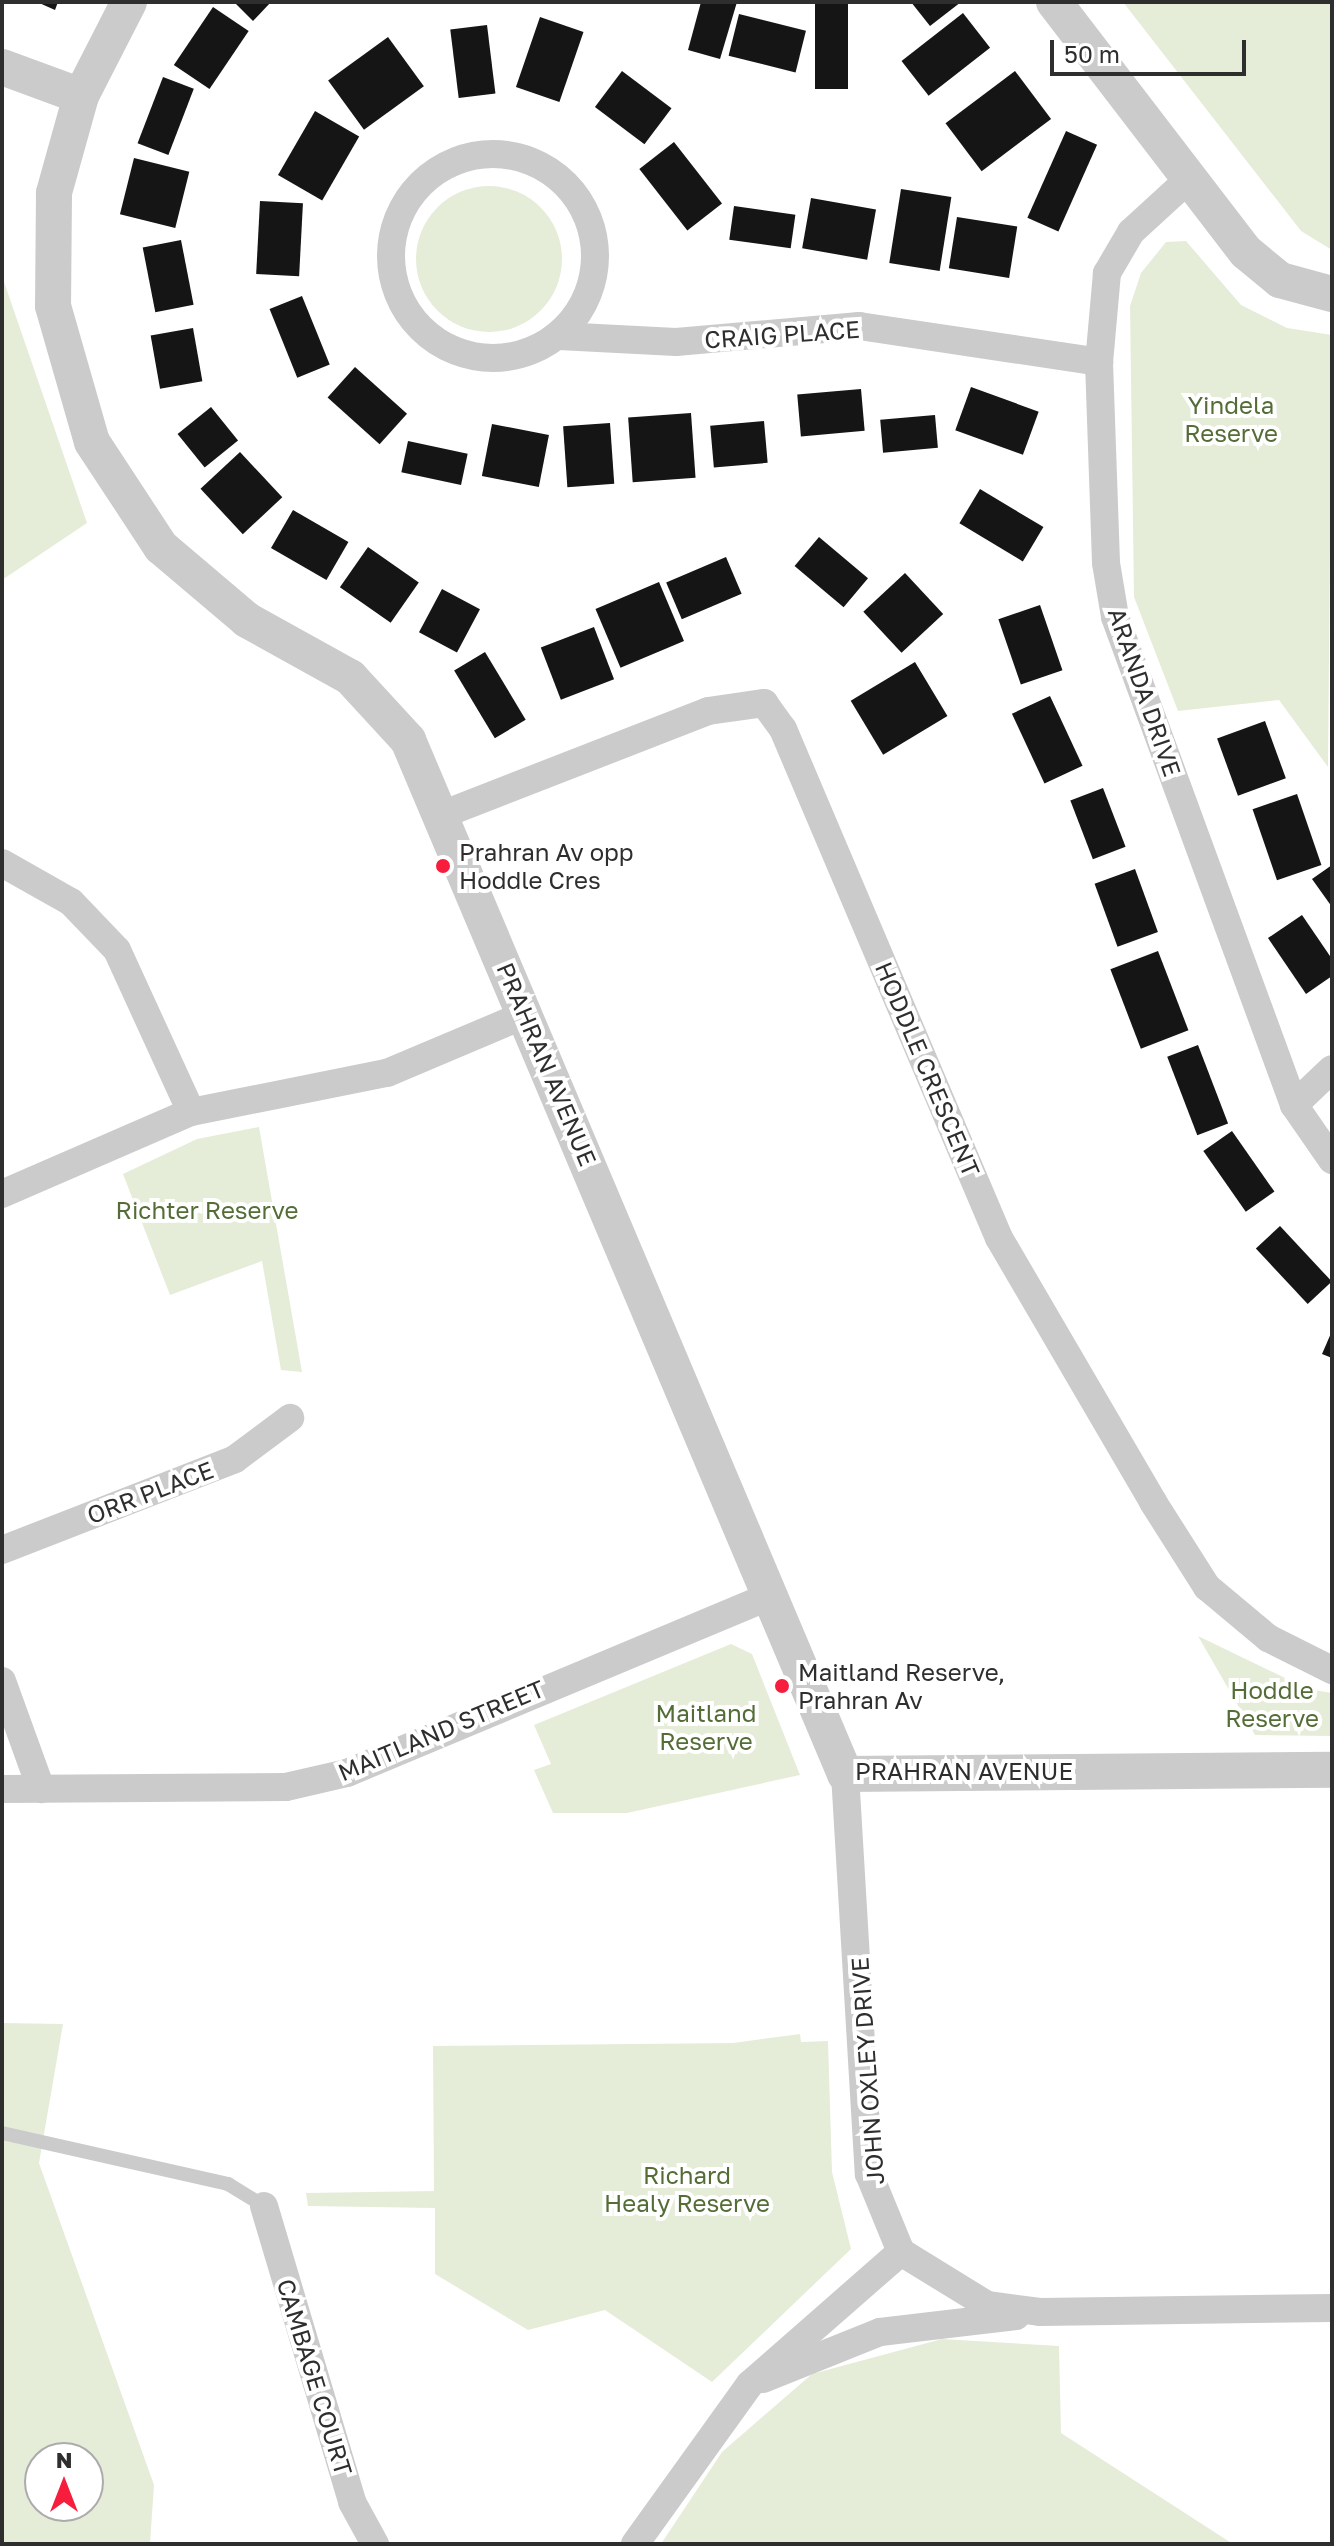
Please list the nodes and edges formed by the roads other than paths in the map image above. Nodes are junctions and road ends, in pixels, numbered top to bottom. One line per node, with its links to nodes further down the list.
1 (129, 2): 4 (street, PRAHRAN AVENUE)
2 (1054, 2): 5 (street)
3 (2, 67): 4 (street)
4 (81, 96): 9 (street, PRAHRAN AVENUE)
5 (1190, 178): 6 (street); 8 (street, ARANDA DRIVE)
6 (1332, 294)
7 (559, 336): 7 (street, CRAIG PLACE); 8 (street, CRAIG PLACE)
8 (1099, 362): 13 (street, ARANDA DRIVE)
9 (444, 814): 11 (street, PRAHRAN AVENUE); 20 (street, HODDLE CRESCENT)
10 (2, 863): 14 (street)
11 (527, 1014): 14 (street); 19 (street, PRAHRAN AVENUE)
12 (1332, 1069): 13 (street)
13 (1294, 1105): 15 (street, ARANDA DRIVE)
14 (191, 1112): 16 (street)
15 (1332, 1160)
16 (2, 1194)
17 (290, 1418): 18 (street, ORR PLACE)
18 (2, 1550)
19 (768, 1597): 23 (street, PRAHRAN AVENUE); 25 (street, MAITLAND STREET)
20 (1332, 1670)
21 (2, 1681): 25 (street)
22 (1332, 1770): 23 (street, PRAHRAN AVENUE)
23 (845, 1774): 28 (street, JOHN OXLEY DRIVE)
24 (2, 1789): 25 (street, MAITLAND STREET)
25 (41, 1789)
26 (2, 2133): 27 (lane)
27 (264, 2206): 32 (street, CAMBAGE COURT)
28 (901, 2252): 30 (street); 31 (street)
29 (1332, 2308): 30 (street)
30 (1040, 2312): 31 (street)
31 (750, 2384): 33 (street)
32 (375, 2544)
33 (635, 2544)

